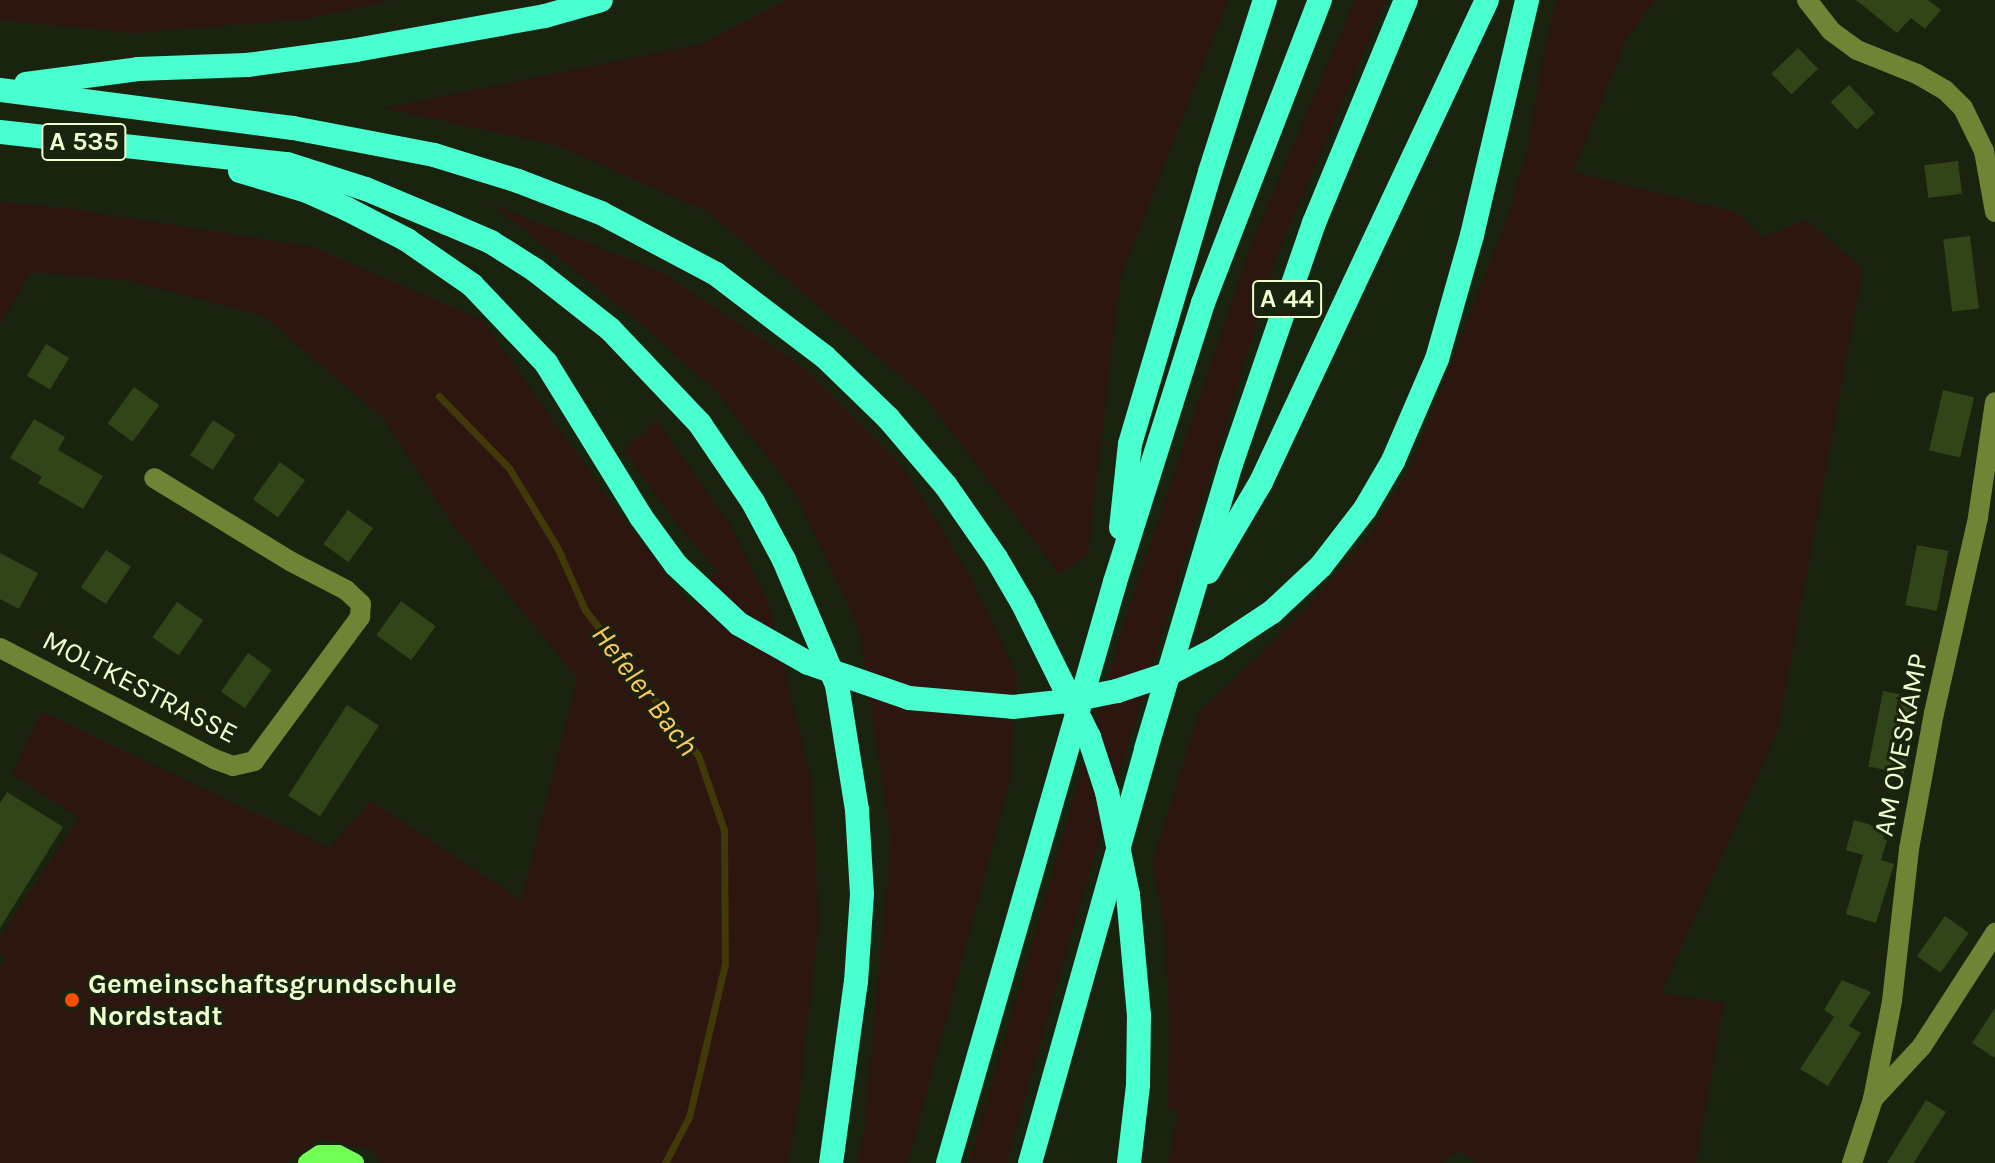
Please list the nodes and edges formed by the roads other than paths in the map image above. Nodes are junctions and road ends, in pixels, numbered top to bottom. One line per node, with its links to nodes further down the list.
1 (601, 0): 8 (highway)
2 (1265, 0): 14 (highway)
3 (1320, 0): 14 (highway, A 44)
4 (1406, 0): 15 (highway, A 44)
5 (1487, 0): 15 (highway)
6 (1527, 0): 10 (highway, bridge)
7 (1807, 0): 11 (street)
8 (0, 89): 24 (highway, bridge)
9 (0, 132): 10 (highway, A 535)
10 (168, 152): 21 (highway)
11 (1995, 212)
12 (1995, 402): 18 (street, AM OVESKAMP)
13 (154, 478): 16 (street, MOLTKESTRASSE)
14 (1115, 582): 22 (highway, A 44)
15 (1188, 605): 23 (highway, A 44)
16 (0, 648)
17 (1995, 933): 18 (street)
18 (1873, 1099): 25 (street, AM OVESKAMP)
19 (308, 1163): 20 (main road)
20 (354, 1163)
21 (831, 1163)
22 (948, 1163)
23 (1030, 1163)
24 (1129, 1163)
25 (1852, 1163)

